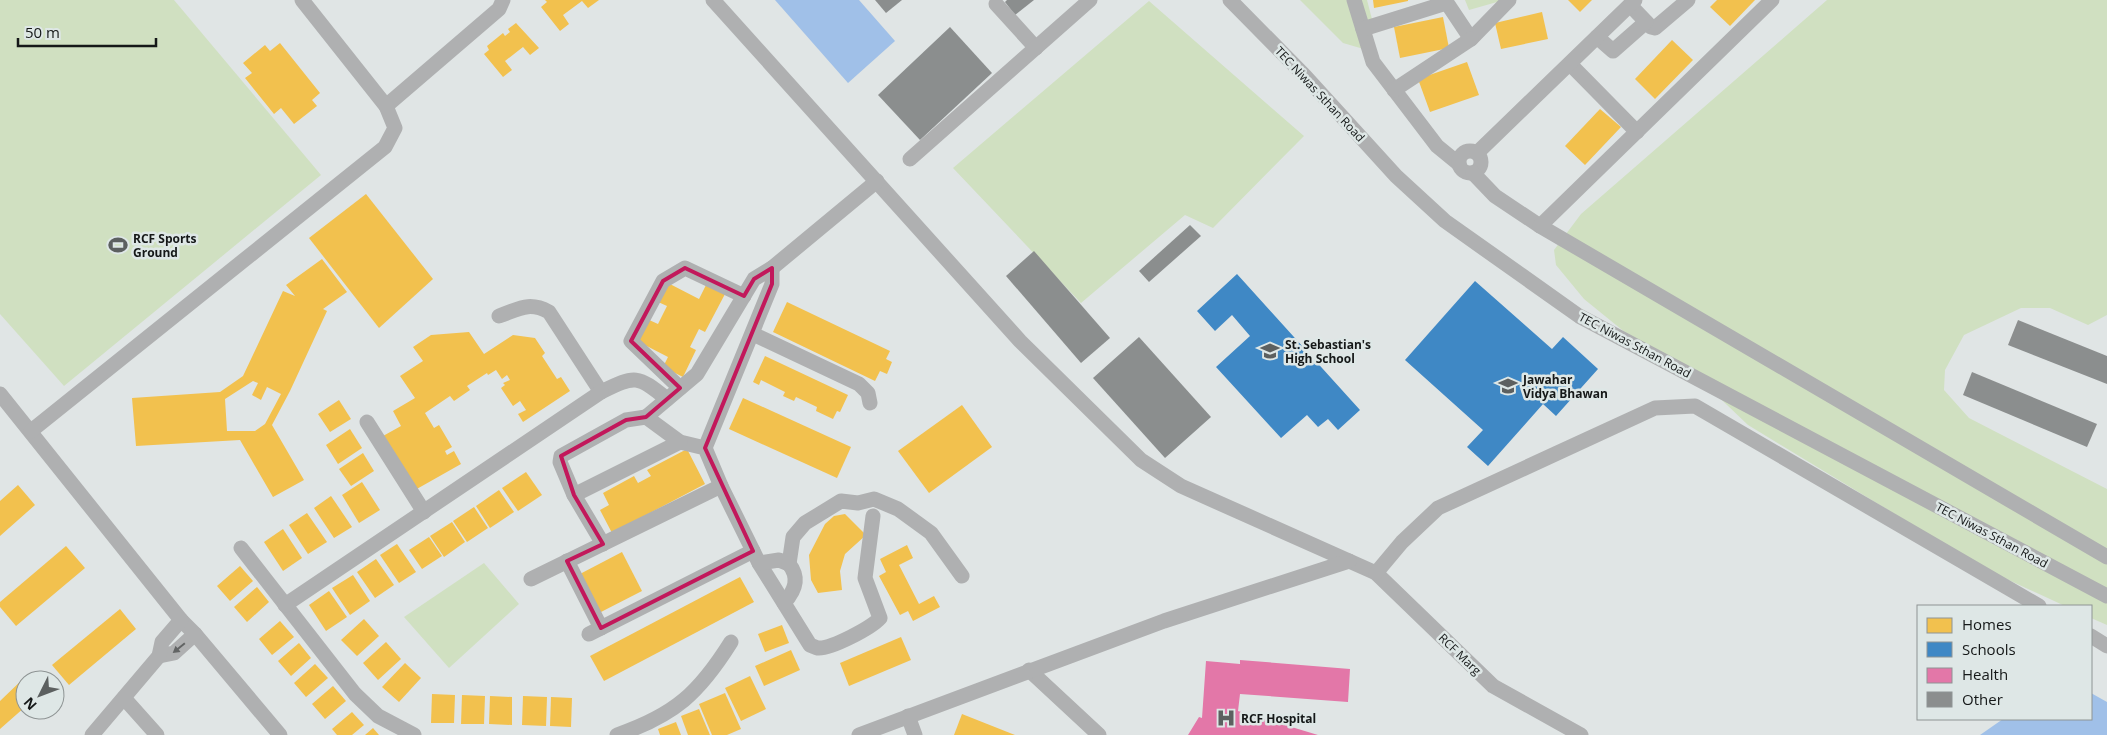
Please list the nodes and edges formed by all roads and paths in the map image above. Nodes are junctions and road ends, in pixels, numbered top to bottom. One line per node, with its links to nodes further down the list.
1 (302, 0): 20 (street)
2 (504, 0): 20 (street)
3 (714, 0): 26 (street, RCF Marg)
4 (1090, 0): 17 (street)
5 (1230, 0): 58 (street, TEC Niwas Sthan Road)
6 (1354, 0): 14 (street)
7 (1510, 0): 16 (street)
8 (1688, 0): 13 (street)
9 (1772, 0): 21 (street)
10 (1445, 2): 14 (street); 16 (street)
11 (1633, 3): 13 (street); 15 (street)
12 (996, 4): 17 (street)
13 (1646, 22): 15 (street)
14 (1363, 29): 19 (street)
15 (1598, 37): 18 (street)
16 (1471, 39): 19 (street)
17 (1036, 48): 23 (street)
18 (1570, 64): 21 (street); 22 (street)
19 (1394, 90): 24 (street)
20 (386, 106): 39 (street)
21 (1637, 132): 27 (street)
22 (1477, 153): 24 (street); 25 (street)
23 (910, 159)
24 (1459, 164): 25 (street)
25 (1473, 173): 27 (street)
26 (877, 181): 28 (street); 53 (street, RCF Marg)
27 (1540, 226): 51 (street)
28 (772, 268): 29 (street); 31 (street)
29 (744, 296): 32 (street); 32 (street)
30 (499, 316): 33 (street)
31 (753, 334): 36 (street); 41 (street)
32 (680, 388): 35 (street)
33 (602, 392): 35 (street); 46 (street)
34 (0, 394): 39 (street)
35 (667, 399): 37 (street)
36 (870, 403)
37 (646, 417): 40 (street); 43 (street)
38 (367, 422): 46 (street)
39 (31, 431): 62 (street)
40 (680, 442): 41 (street); 43 (street)
41 (705, 448): 42 (street)
42 (721, 486): 48 (street); 50 (street)
43 (574, 495): 48 (street)
44 (858, 503): 45 (street); 47 (street); 54 (street)
45 (889, 506): 47 (street); 56 (street)
46 (424, 512): 60 (street)
47 (873, 516): 59 (street)
48 (603, 544): 52 (street)
49 (241, 548): 60 (street)
50 (756, 557): 52 (street); 54 (street); 59 (street)
51 (2107, 557)
52 (567, 561): 57 (street)
53 (1349, 561): 55 (street, RCF Marg); 68 (street)
54 (788, 564): 59 (street)
55 (1376, 573): 61 (street); 79 (street, RCF Marg)
56 (962, 576)
57 (531, 579)
58 (2107, 596)
59 (784, 603)
60 (285, 605): 74 (street)
61 (2037, 605)
62 (181, 620): 63 (street); 67 (street)
63 (195, 634): 67 (street, one-way to 67); 73 (street)
64 (2092, 637): 66 (street)
65 (731, 642): 75 (street)
66 (2107, 646)
67 (159, 656): 69 (street)
68 (1029, 670): 70 (street); 78 (street)
69 (124, 698): 71 (street); 72 (street)
70 (908, 716): 76 (street); 77 (street)
71 (92, 735)
72 (157, 735)
73 (280, 735)
74 (414, 735)
75 (617, 735)
76 (859, 735)
77 (916, 735)
78 (1099, 735)
79 (1581, 735)

